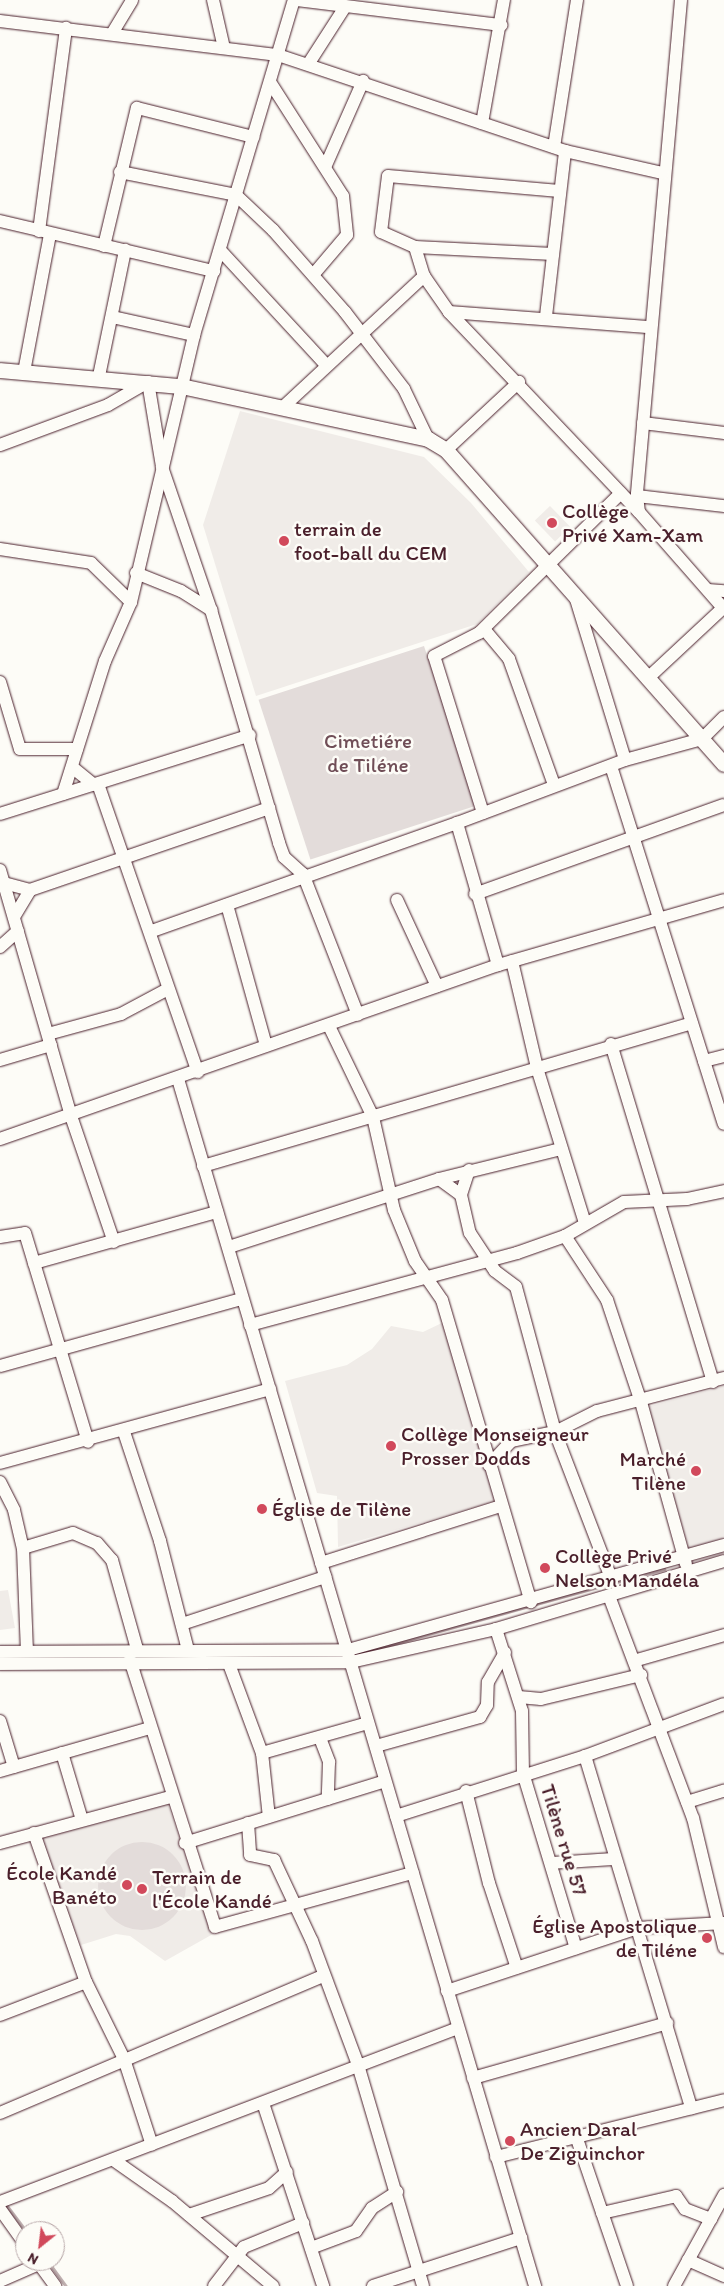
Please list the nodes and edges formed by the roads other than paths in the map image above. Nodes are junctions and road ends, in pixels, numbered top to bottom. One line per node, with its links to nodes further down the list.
1 (132, 0): 12 (street)
2 (213, 0): 13 (street)
3 (295, 0): 8 (street); 14 (street)
4 (504, 0): 10 (street)
5 (577, 0): 20 (street)
6 (681, 0): 23 (street)
7 (411, 6): 8 (street); 10 (street)
8 (344, 7): 15 (street)
9 (0, 21): 11 (street)
10 (501, 25): 18 (street)
11 (66, 28): 12 (street); 27 (street)
12 (113, 32): 13 (street)
13 (224, 48): 14 (street)
14 (278, 55): 15 (street); 17 (street)
15 (309, 63): 16 (street)
16 (363, 81): 18 (street); 21 (street)
17 (270, 82): 19 (street); 21 (street)
18 (482, 123): 20 (street)
19 (252, 137): 22 (street); 25 (street)
20 (559, 149): 23 (street); 24 (street)
21 (326, 165): 34 (street)
22 (120, 172): 25 (street); 28 (street)
23 (663, 173): 40 (street)
24 (559, 190): 29 (street); 32 (street)
25 (236, 195): 31 (street); 34 (street)
26 (0, 221): 27 (street)
27 (45, 232): 28 (street); 46 (street)
28 (104, 246): 30 (street)
29 (415, 247): 32 (street); 35 (street)
30 (125, 250): 33 (street); 39 (street)
31 (220, 250): 33 (street); 44 (street)
32 (553, 254): 38 (street)
33 (214, 271): 43 (street)
34 (313, 275): 41 (street)
35 (424, 276): 36 (street); 41 (street)
36 (449, 312): 37 (street); 42 (street)
37 (480, 312): 38 (street); 42 (street)
38 (546, 316): 40 (street)
39 (112, 317): 43 (street); 47 (street)
40 (650, 327): 52 (street)
41 (361, 334): 44 (street); 54 (street)
42 (469, 334): 49 (street)
43 (194, 335): 50 (street)
44 (326, 365): 51 (street)
45 (0, 370): 46 (main road)
46 (24, 372): 47 (main road)
47 (99, 376): 48 (main road)
48 (148, 382): 50 (main road); 55 (street); 57 (street)
49 (519, 382): 56 (street); 58 (street)
50 (181, 386): 51 (main road); 57 (street)
51 (282, 408): 54 (main road)
52 (643, 423): 53 (street); 59 (street)
53 (724, 432)
54 (428, 439): 56 (main road)
55 (0, 445)
56 (446, 450): 63 (main road)
57 (162, 467): 64 (street); 70 (street)
58 (621, 493): 61 (street); 63 (street)
59 (637, 496): 60 (street); 61 (street)
60 (724, 506)
61 (639, 512): 65 (street)
62 (0, 549): 68 (street)
63 (547, 564): 67 (main road); 71 (street)
64 (136, 573): 68 (street); 70 (street)
65 (708, 590): 66 (street); 69 (street)
66 (724, 590)
67 (574, 594): 72 (main road); 78 (street)
68 (131, 602): 77 (street)
69 (724, 609): 72 (street)
70 (211, 610): 75 (street)
71 (484, 629): 83 (street); 87 (street)
72 (649, 677): 76 (main road)
73 (0, 682): 77 (street)
74 (724, 717): 76 (street)
75 (250, 735): 82 (street); 86 (street)
76 (702, 739): 78 (street); 79 (main road)
77 (77, 748): 81 (street)
78 (625, 760): 80 (street)
79 (724, 764)
80 (611, 766): 83 (street); 90 (street)
81 (72, 767): 82 (street); 84 (street)
82 (96, 784): 84 (street); 91 (street)
83 (554, 785): 87 (street)
84 (64, 794): 88 (street)
85 (724, 805): 90 (street)
86 (269, 808): 91 (street); 93 (street)
87 (483, 813): 89 (street)
88 (0, 814)
89 (457, 823): 93 (street); 96 (street)
90 (634, 836): 96 (street); 100 (street)
91 (121, 855): 95 (street); 103 (street)
92 (0, 870): 94 (street)
93 (304, 874): 99 (street); 109 (street)
94 (4, 883): 95 (street); 101 (street)
95 (30, 890): 101 (street)
96 (475, 894): 106 (street)
97 (396, 900): 107 (street)
98 (724, 900): 100 (street)
99 (227, 905): 103 (street); 114 (street)
100 (658, 915): 105 (street); 110 (street)
101 (14, 917): 102 (street)
102 (18, 931): 104 (street); 112 (street)
103 (152, 931): 108 (street)
104 (0, 946)
105 (512, 961): 106 (street); 118 (street)
106 (498, 965): 107 (street)
107 (437, 986): 109 (street)
108 (168, 989): 112 (street); 119 (street)
109 (358, 1015): 111 (street)
110 (692, 1023): 113 (street); 117 (street)
111 (329, 1026): 114 (street); 122 (street)
112 (49, 1039): 116 (street); 121 (street)
113 (611, 1044): 118 (street); 132 (street)
114 (266, 1046): 119 (street)
115 (724, 1056): 117 (street)
116 (0, 1060)
117 (704, 1061): 123 (street)
118 (537, 1068): 122 (street); 125 (street)
119 (198, 1072): 120 (street)
120 (178, 1078): 121 (street); 126 (street)
121 (72, 1116): 124 (street); 137 (street)
122 (373, 1117): 126 (street); 130 (street)
123 (724, 1124)
124 (0, 1139)
125 (561, 1149): 127 (street); 134 (street)
126 (203, 1166): 133 (street)
127 (469, 1170): 128 (street); 131 (street)
128 (439, 1179): 130 (street); 131 (street)
129 (724, 1191): 132 (street)
130 (391, 1195): 138 (street); 141 (street)
131 (461, 1195): 139 (street)
132 (656, 1199): 134 (street); 146 (street)
133 (217, 1212): 137 (street); 138 (street)
134 (585, 1224): 135 (street)
135 (565, 1236): 139 (street); 148 (street)
136 (0, 1237): 140 (street)
137 (114, 1242): 140 (street)
138 (229, 1247): 142 (street)
139 (488, 1262): 141 (street); 150 (street)
140 (34, 1263): 144 (street)
141 (423, 1277): 143 (street); 153 (street)
142 (242, 1299): 143 (street); 144 (street)
143 (250, 1324): 147 (street)
144 (61, 1353): 145 (street); 151 (street)
145 (0, 1366)
146 (719, 1380): 148 (street)
147 (270, 1389): 149 (street); 160 (street)
148 (641, 1402): 150 (street); 158 (street)
149 (124, 1432): 151 (street); 166 (street)
150 (554, 1432): 153 (street); 163 (street)
151 (88, 1442): 152 (street)
152 (0, 1463)
153 (489, 1465): 155 (street)
154 (0, 1482): 157 (street)
155 (501, 1506): 160 (street); 165 (street)
156 (724, 1545): 158 (street)
157 (23, 1548): 169 (street); 170 (street)
158 (683, 1557): 161 (street); 163 (street)
159 (724, 1561): 161 (street)
160 (321, 1562): 162 (street)
161 (689, 1572): 164 (street)
162 (326, 1577): 166 (street); 174 (street)
163 (611, 1578): 165 (street)
164 (609, 1596): 167 (street); 176 (street)
165 (531, 1602): 174 (street)
166 (182, 1624): 171 (street)
167 (496, 1629): 173 (street); 174 (street)
168 (724, 1634): 176 (street)
169 (138, 1649): 170 (street); 171 (street)
170 (26, 1650): 172 (street)
171 (188, 1650): 174 (street)
172 (0, 1652)
173 (504, 1652): 180 (street); 187 (street)
174 (349, 1656): 178 (street); 183 (street)
175 (130, 1660): 177 (street); 178 (street); 185 (street)
176 (637, 1660): 179 (street)
177 (0, 1664)
178 (228, 1664): 188 (street)
179 (641, 1675): 180 (street); 184 (street)
180 (519, 1697): 193 (street)
181 (724, 1704): 184 (street)
182 (0, 1721): 191 (street)
183 (368, 1723): 186 (street); 187 (street)
184 (661, 1727): 190 (street); 199 (street)
185 (150, 1728): 189 (street); 197 (street)
186 (320, 1738): 188 (street); 198 (street)
187 (376, 1746): 194 (street)
188 (262, 1753): 201 (street)
189 (62, 1754): 191 (street); 202 (street)
190 (585, 1756): 193 (street); 207 (street)
191 (14, 1767): 192 (street)
192 (0, 1771)
193 (523, 1773): 195 (street); 208 (street, Tilène rue 57)
194 (385, 1781): 198 (street); 200 (street)
195 (466, 1791): 200 (street); 215 (street)
196 (724, 1791): 199 (street)
197 (171, 1796): 202 (street); 206 (street)
198 (328, 1799): 201 (street)
199 (687, 1802): 211 (street)
200 (396, 1816): 209 (street)
201 (269, 1817): 203 (street)
202 (82, 1820): 204 (street)
203 (248, 1824): 206 (street); 210 (street)
204 (34, 1833): 205 (street); 217 (street)
205 (0, 1843)
206 (184, 1843): 210 (street)
207 (615, 1859): 208 (street); 212 (street)
208 (551, 1863): 213 (street, Tilène rue 57)
209 (413, 1873): 210 (street); 218 (street)
210 (294, 1906): 216 (street)
211 (721, 1924): 212 (street); 214 (street)
212 (636, 1928): 213 (street); 220 (street)
213 (576, 1948): 215 (street)
214 (724, 1948)
215 (517, 1968): 218 (street)
216 (323, 1976): 222 (street); 223 (street)
217 (86, 1982): 219 (street); 222 (street)
218 (447, 1991): 221 (street)
219 (1, 2012)
220 (667, 2023): 224 (street); 227 (street)
221 (458, 2028): 223 (street); 224 (street)
222 (124, 2060): 228 (street); 230 (street)
223 (358, 2065): 226 (street); 234 (street)
224 (473, 2078): 231 (street)
225 (724, 2100): 227 (street)
226 (263, 2103): 230 (street); 233 (street)
227 (691, 2108): 229 (street)
228 (0, 2113)
229 (576, 2136): 231 (street); 238 (street)
230 (152, 2144): 232 (street)
231 (496, 2157): 243 (street)
232 (115, 2161): 236 (street); 239 (street)
233 (287, 2172): 239 (street); 241 (street)
234 (397, 2192): 244 (street); 247 (street)
235 (724, 2194): 240 (street)
236 (0, 2202)
237 (0, 2209): 242 (street)
238 (602, 2213): 240 (street); 259 (street)
239 (189, 2215): 245 (street)
240 (711, 2219): 246 (street)
241 (303, 2223): 244 (street); 245 (street)
242 (15, 2230)
243 (521, 2238): 247 (street); 258 (street)
244 (311, 2248): 255 (street)
245 (237, 2255): 253 (street); 254 (street)
246 (688, 2260): 250 (street); 260 (street)
247 (420, 2269): 256 (street); 257 (street)
248 (20, 2271): 251 (street)
249 (43, 2271): 252 (street)
250 (724, 2276)
251 (0, 2281)
252 (52, 2285)
253 (214, 2286)
254 (274, 2286)
255 (323, 2286)
256 (373, 2286)
257 (423, 2286)
258 (535, 2286)
259 (627, 2286)
260 (674, 2286)

